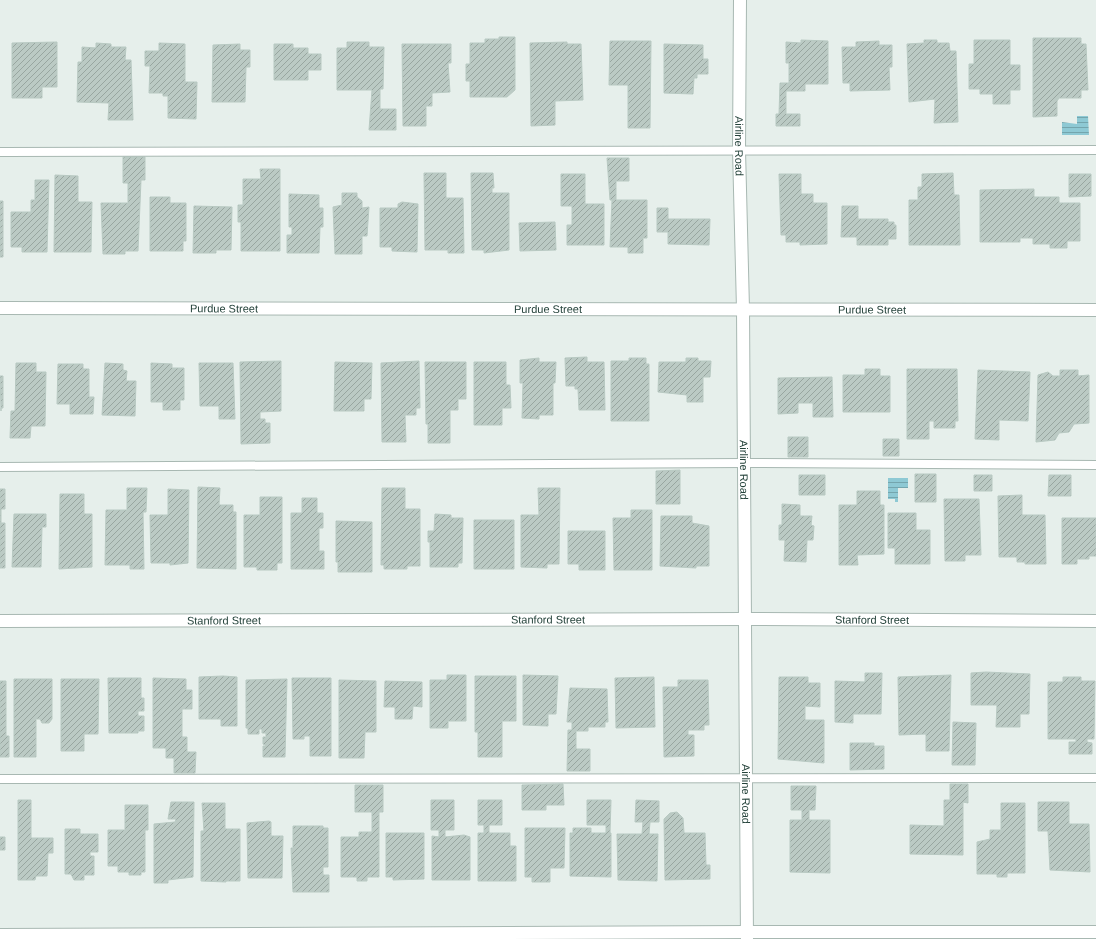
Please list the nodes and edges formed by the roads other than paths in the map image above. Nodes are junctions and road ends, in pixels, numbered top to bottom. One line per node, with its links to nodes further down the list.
1 (740, 0): 2 (street, Airline Road)
2 (739, 150): 3 (lane); 4 (lane); 6 (street, Airline Road)
3 (1096, 150)
4 (0, 152)
5 (0, 308): 6 (street, Purdue Street)
6 (743, 309): 7 (street, Purdue Street); 8 (street, Airline Road)
7 (1096, 310)
8 (743, 464): 9 (lane); 10 (lane); 11 (street, Airline Road)
9 (1096, 464)
10 (0, 467)
11 (746, 620): 12 (street, Stanford Street); 13 (street, Stanford Street); 14 (street, Airline Road)
12 (0, 621)
13 (1096, 621)
14 (747, 778): 15 (lane); 16 (lane); 19 (street, Airline Road)
15 (1096, 778)
16 (0, 779)
17 (1096, 932): 19 (street)
18 (0, 935): 19 (street)
19 (747, 935)

